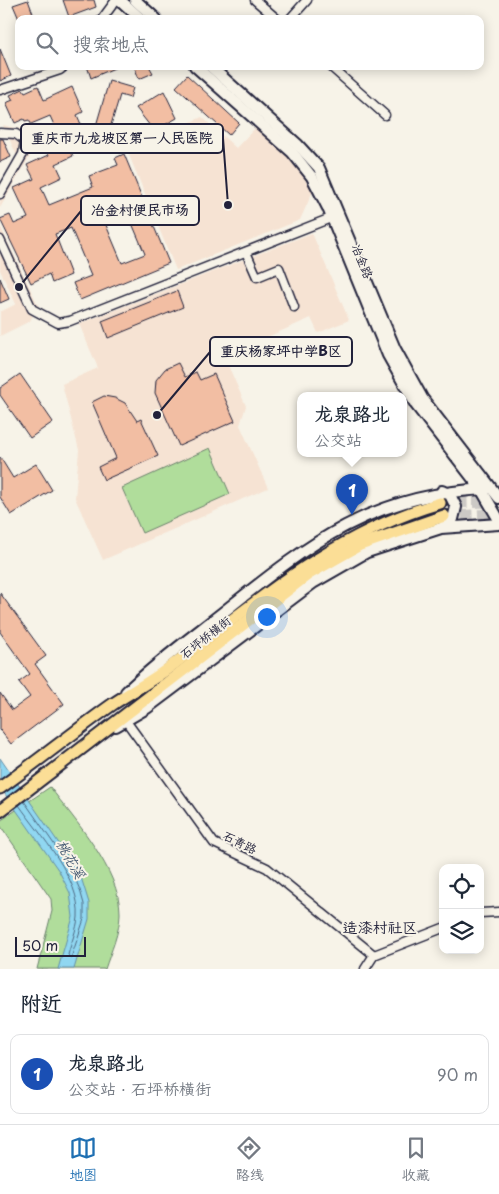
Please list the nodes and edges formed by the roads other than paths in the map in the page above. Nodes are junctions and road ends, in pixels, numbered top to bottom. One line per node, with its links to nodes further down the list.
1 (118, 0): 5 (street); 6 (main road)
2 (135, 0): 7 (main road)
3 (256, 0): 8 (street)
4 (307, 0): 9 (street)
5 (105, 15)
6 (136, 15)
7 (152, 15)
8 (273, 15)
9 (294, 15)
10 (60, 70): 14 (street)
11 (200, 70): 18 (main road, 冶金路)
12 (214, 70): 18 (main road, 冶金路)
13 (334, 70): 15 (street)
14 (0, 90)
15 (385, 115)
16 (0, 133): 17 (street)
17 (0, 194)
18 (336, 216): 20 (street); 22 (main road, 冶金路); 23 (main road, 冶金路)
19 (0, 240): 20 (street)
20 (246, 252): 21 (street)
21 (294, 307)
22 (496, 488): 23 (main road); 25 (main road, 冶金路)
23 (481, 489): 24 (main road); 27 (main road, 冶金路)
24 (441, 497): 28 (main road); 31 (main road, 石坪桥横街)
25 (499, 498)
26 (444, 516): 30 (main road, 石坪桥横街)
27 (499, 522): 28 (main road)
28 (441, 528): 29 (main road)
29 (126, 721): 30 (main road); 36 (street, 石青路)
30 (102, 733): 32 (main road, 石坪桥横街)
31 (0, 788)
32 (2, 809)
33 (499, 912): 34 (street)
34 (484, 913)
35 (439, 930): 36 (street)
36 (374, 955): 37 (street)
37 (366, 969)

